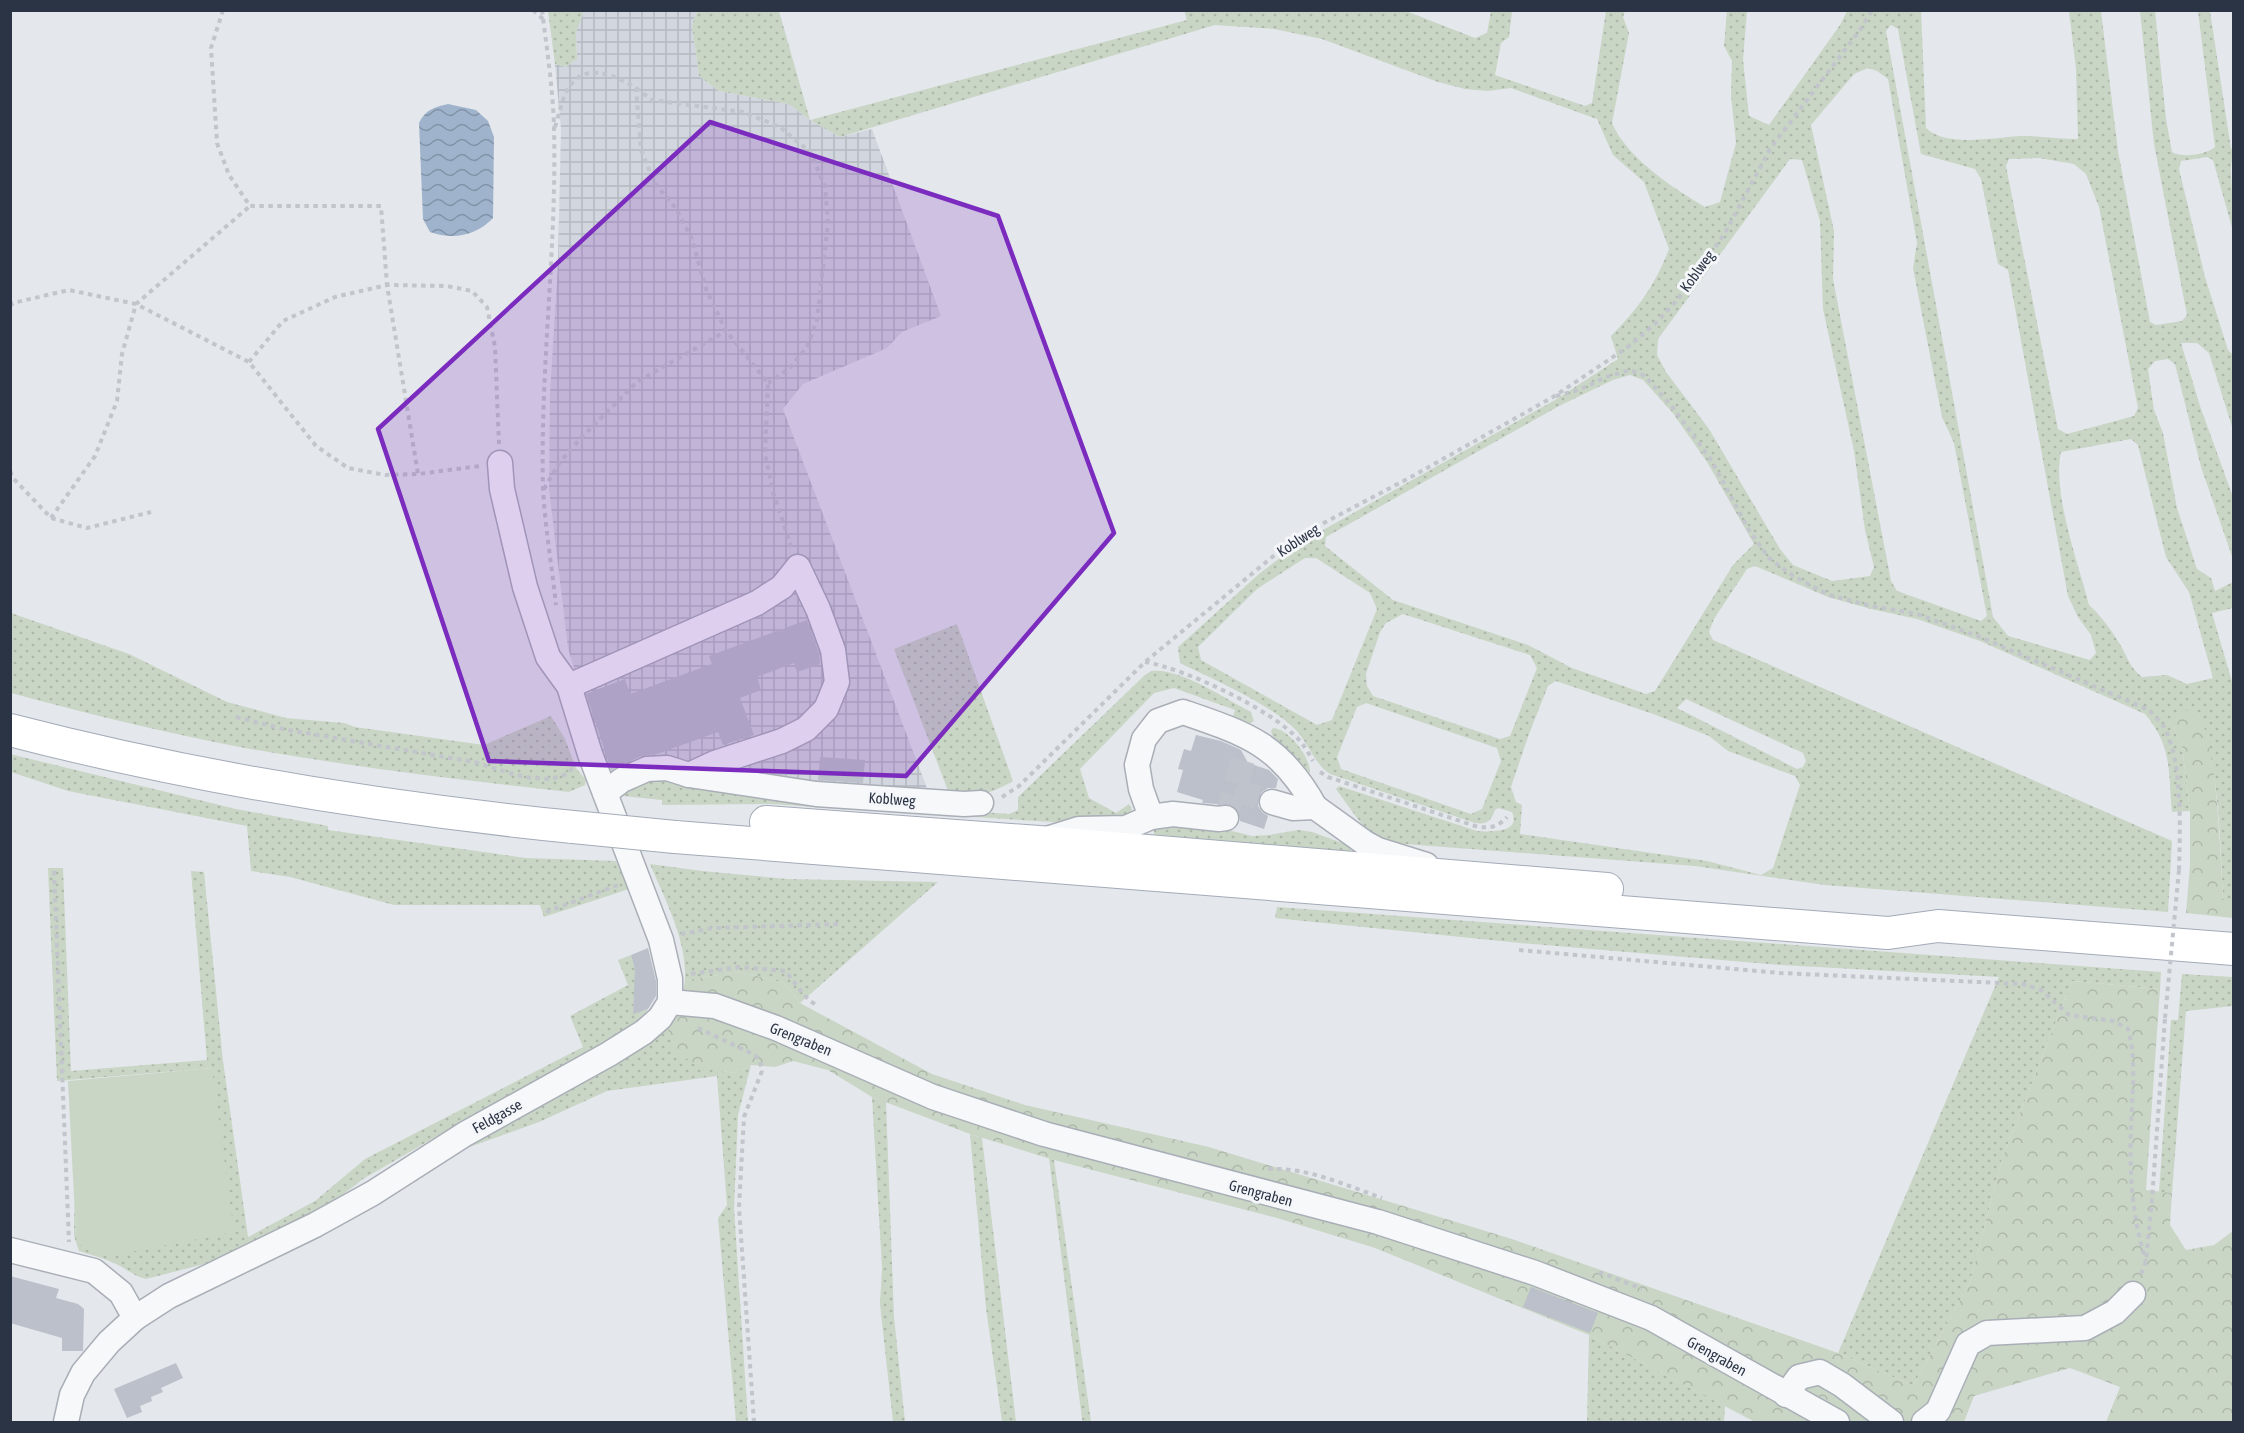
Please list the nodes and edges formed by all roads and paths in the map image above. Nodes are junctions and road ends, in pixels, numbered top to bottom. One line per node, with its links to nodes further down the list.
1 (223, 10): 8 (path)
2 (533, 10): 5 (path)
3 (542, 10): 5 (path)
4 (1872, 10): 15 (path, Koblweg)
5 (543, 19): 7 (path)
6 (636, 88): 7 (path); 12 (path); 14 (path)
7 (554, 129): 19 (path)
8 (250, 206): 9 (path); 10 (path)
9 (387, 285): 13 (path); 16 (path); 18 (path)
10 (136, 304): 11 (path); 13 (path); 21 (path)
11 (10, 306)
12 (726, 331): 14 (path); 19 (path)
13 (249, 362): 18 (path)
14 (768, 383): 22 (path)
15 (1553, 397): 24 (path, Koblweg); 54 (path, bridge)
16 (501, 463): 18 (path); 25 (street)
17 (10, 471): 21 (path)
18 (418, 474)
19 (543, 489): 23 (path)
20 (151, 512): 21 (path)
21 (51, 518)
22 (798, 567): 25 (street); 30 (street)
23 (557, 614)
24 (1146, 662): 33 (path, Koblweg); 37 (path)
25 (569, 686): 29 (street)
26 (10, 709): 35 (main road)
27 (236, 717): 29 (path)
28 (10, 730): 35 (main road)
29 (590, 754): 31 (street)
30 (689, 775): 31 (street, Koblweg); 33 (street, Koblweg)
31 (605, 793): 43 (street)
32 (1272, 802): 34 (street)
33 (981, 803)
34 (1315, 807): 36 (street); 42 (street)
35 (571, 817): 39 (main road, bridge)
36 (1151, 817): 38 (street); 40 (street)
37 (1507, 817)
38 (1226, 818)
39 (671, 826): 40 (main road); 46 (main road)
40 (1039, 842): 42 (main road)
41 (54, 871): 55 (path)
42 (1457, 876): 46 (main road)
43 (636, 878): 44 (path); 47 (street)
44 (546, 912)
45 (840, 924): 47 (path)
46 (1938, 926): 48 (main road)
47 (661, 940): 50 (street)
48 (2234, 949)
49 (1519, 950): 54 (path)
50 (670, 991): 51 (path); 57 (street, Feldgasse); 58 (street, Grengraben)
51 (816, 1005)
52 (697, 1028): 60 (path)
53 (10, 1250): 55 (street)
54 (2146, 1261): 56 (path)
55 (71, 1265): 57 (street)
56 (2133, 1294): 63 (street)
57 (135, 1318): 59 (street, Feldgasse)
58 (1786, 1395): 61 (street, Grengraben); 62 (street)
59 (66, 1422)
60 (754, 1422)
61 (1837, 1422)
62 (1891, 1422)
63 (1924, 1422)

